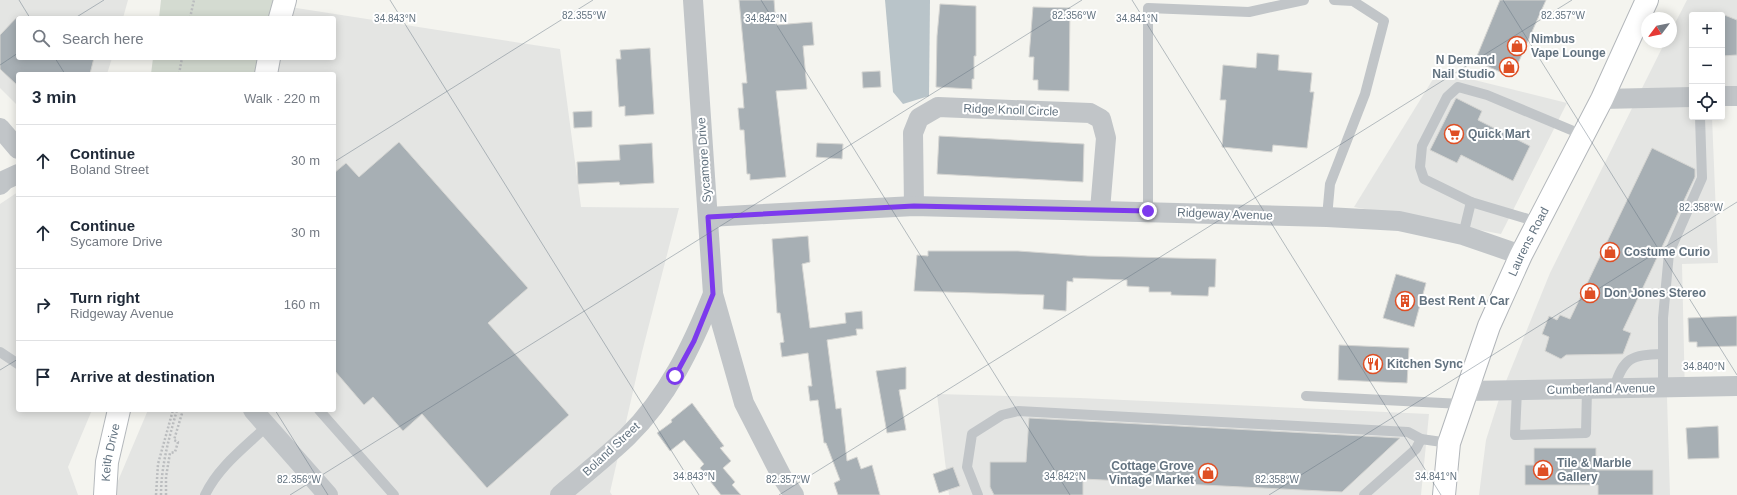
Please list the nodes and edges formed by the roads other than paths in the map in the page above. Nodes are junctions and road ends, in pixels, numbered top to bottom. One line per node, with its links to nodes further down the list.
1 (285, 0): 6 (main road)
2 (693, 0): 23 (street, Sycamore Drive)
3 (1304, 0): 22 (lane)
4 (1334, 0): 24 (lane)
5 (1647, 0): 12 (main road, Laurens Road)
6 (281, 16)
7 (269, 60): 8 (main road)
8 (266, 72)
9 (1725, 96): 10 (street)
10 (1737, 96)
11 (1689, 97): 12 (street)
12 (1602, 99): 15 (main road, Laurens Road)
13 (1700, 120): 30 (lane)
14 (0, 128): 16 (street)
15 (1584, 135): 19 (lane); 25 (main road, Laurens Road)
16 (16, 146)
17 (16, 175): 18 (street)
18 (0, 185)
19 (1471, 202): 25 (lane); 26 (lane)
20 (914, 206): 21 (street, Ridgeway Avenue); 21 (street, Ridge Knoll Circle); 23 (street, Ridgeway Avenue)
21 (1100, 210): 22 (street, Ridgeway Avenue)
22 (1148, 211): 24 (street, Ridgeway Avenue)
23 (708, 217): 28 (street, Sycamore Drive)
24 (1327, 217): 26 (street, Ridgeway Avenue)
25 (1538, 222): 27 (main road, Laurens Road)
26 (1463, 235): 27 (street, Ridgeway Avenue)
27 (1521, 255): 38 (main road, Laurens Road)
28 (713, 294): 49 (street, Boland Street); 50 (street, Sycamore Drive)
29 (0, 352): 31 (lane)
30 (1663, 354): 33 (lane); 34 (lane)
31 (16, 363)
32 (1737, 386): 34 (street, Cumberland Avenue)
33 (1614, 388): 34 (street, Cumberland Avenue); 35 (street, Cumberland Avenue)
34 (1663, 388)
35 (1587, 389): 36 (street, Cumberland Avenue); 36 (lane)
36 (1517, 390): 38 (street, Cumberland Avenue)
37 (1306, 396): 38 (lane)
38 (1464, 398): 44 (main road, Laurens Road)
39 (119, 412): 45 (main road, Keith Drive)
40 (256, 412): 42 (street)
41 (321, 412): 48 (lane)
42 (267, 426): 46 (lane); 47 (street)
43 (1421, 439): 44 (lane); 51 (lane); 52 (lane)
44 (1450, 443): 53 (main road, Laurens Road)
45 (105, 495)
46 (205, 495)
47 (328, 495)
48 (394, 495)
49 (560, 495)
50 (794, 495)
51 (978, 495)
52 (1364, 495)
53 (1444, 495)

